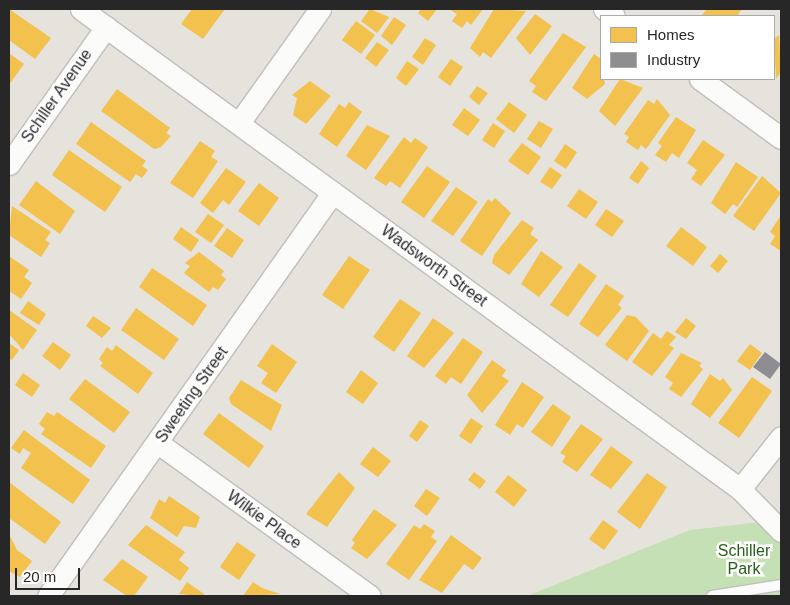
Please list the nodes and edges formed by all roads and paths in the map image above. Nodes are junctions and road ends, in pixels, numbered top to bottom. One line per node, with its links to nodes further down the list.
1 (81, 9): 3 (street, Wadsworth Street)
2 (320, 9): 5 (street)
3 (106, 27): 5 (street, Wadsworth Street); 7 (street, Schiller Avenue)
4 (701, 80): 6 (street)
5 (239, 123): 8 (street, Wadsworth Street)
6 (781, 138)
7 (9, 164)
8 (333, 192): 10 (street, Sweeting Street); 11 (street, Wadsworth Street)
9 (781, 437): 11 (street)
10 (158, 443): 14 (street, Sweeting Street); 15 (street, Wilkie Place)
11 (740, 489): 12 (street, Wadsworth Street)
12 (781, 531)
13 (781, 585): 16 (lane)
14 (48, 596)
15 (370, 596)
16 (712, 596)

